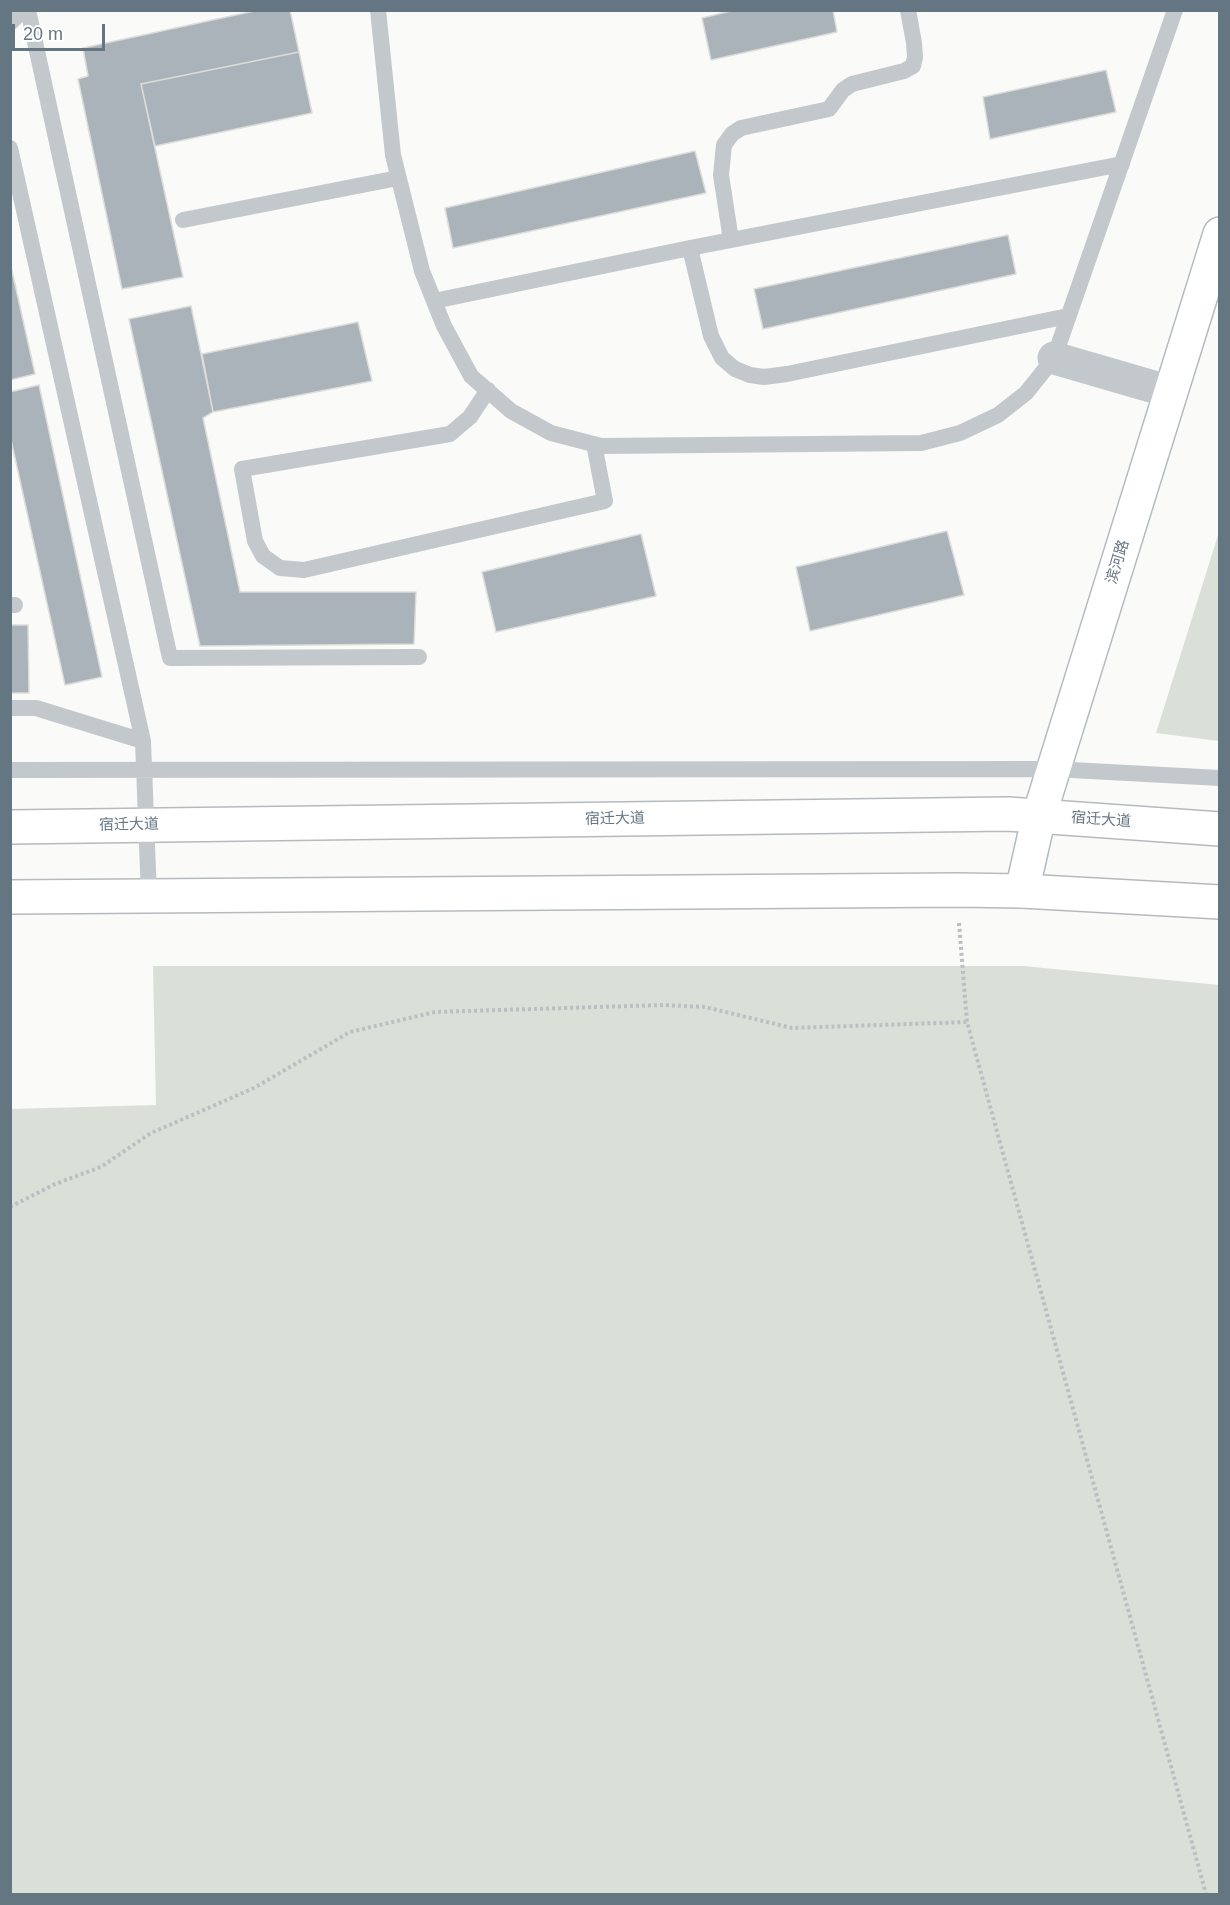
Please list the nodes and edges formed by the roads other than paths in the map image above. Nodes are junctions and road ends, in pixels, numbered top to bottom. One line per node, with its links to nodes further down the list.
1 (23, 10): 6 (lane)
2 (28, 10): 20 (lane)
3 (378, 10): 9 (lane)
4 (908, 10): 12 (lane)
5 (1176, 10): 8 (lane)
6 (10, 23)
7 (10, 148): 22 (lane)
8 (1122, 164): 12 (lane); 15 (lane)
9 (398, 178): 10 (lane); 14 (lane)
10 (183, 220)
11 (1220, 234): 18 (main road, 滨河路)
12 (731, 240): 13 (lane)
13 (690, 248): 14 (lane); 15 (lane)
14 (434, 301): 17 (lane)
15 (1068, 316): 16 (lane)
16 (1054, 358): 18 (street); 19 (lane)
17 (488, 390): 19 (lane); 19 (lane)
18 (1171, 392): 24 (main road, 滨河路)
19 (594, 444)
20 (419, 657)
21 (10, 708): 22 (lane)
22 (143, 741): 23 (lane)
23 (144, 769): 24 (lane); 25 (lane); 28 (lane)
24 (1053, 769): 26 (lane); 27 (main road, 滨河路)
25 (10, 770)
26 (1220, 778)
27 (1039, 816): 28 (main road, 宿迁大道); 30 (main road, 宿迁大道); 31 (main road, 滨河路)
28 (146, 825): 29 (main road, 宿迁大道); 32 (lane)
29 (10, 827)
30 (1220, 830)
31 (1022, 891): 32 (main road); 34 (main road)
32 (149, 896): 33 (main road)
33 (10, 897)
34 (1220, 902)

